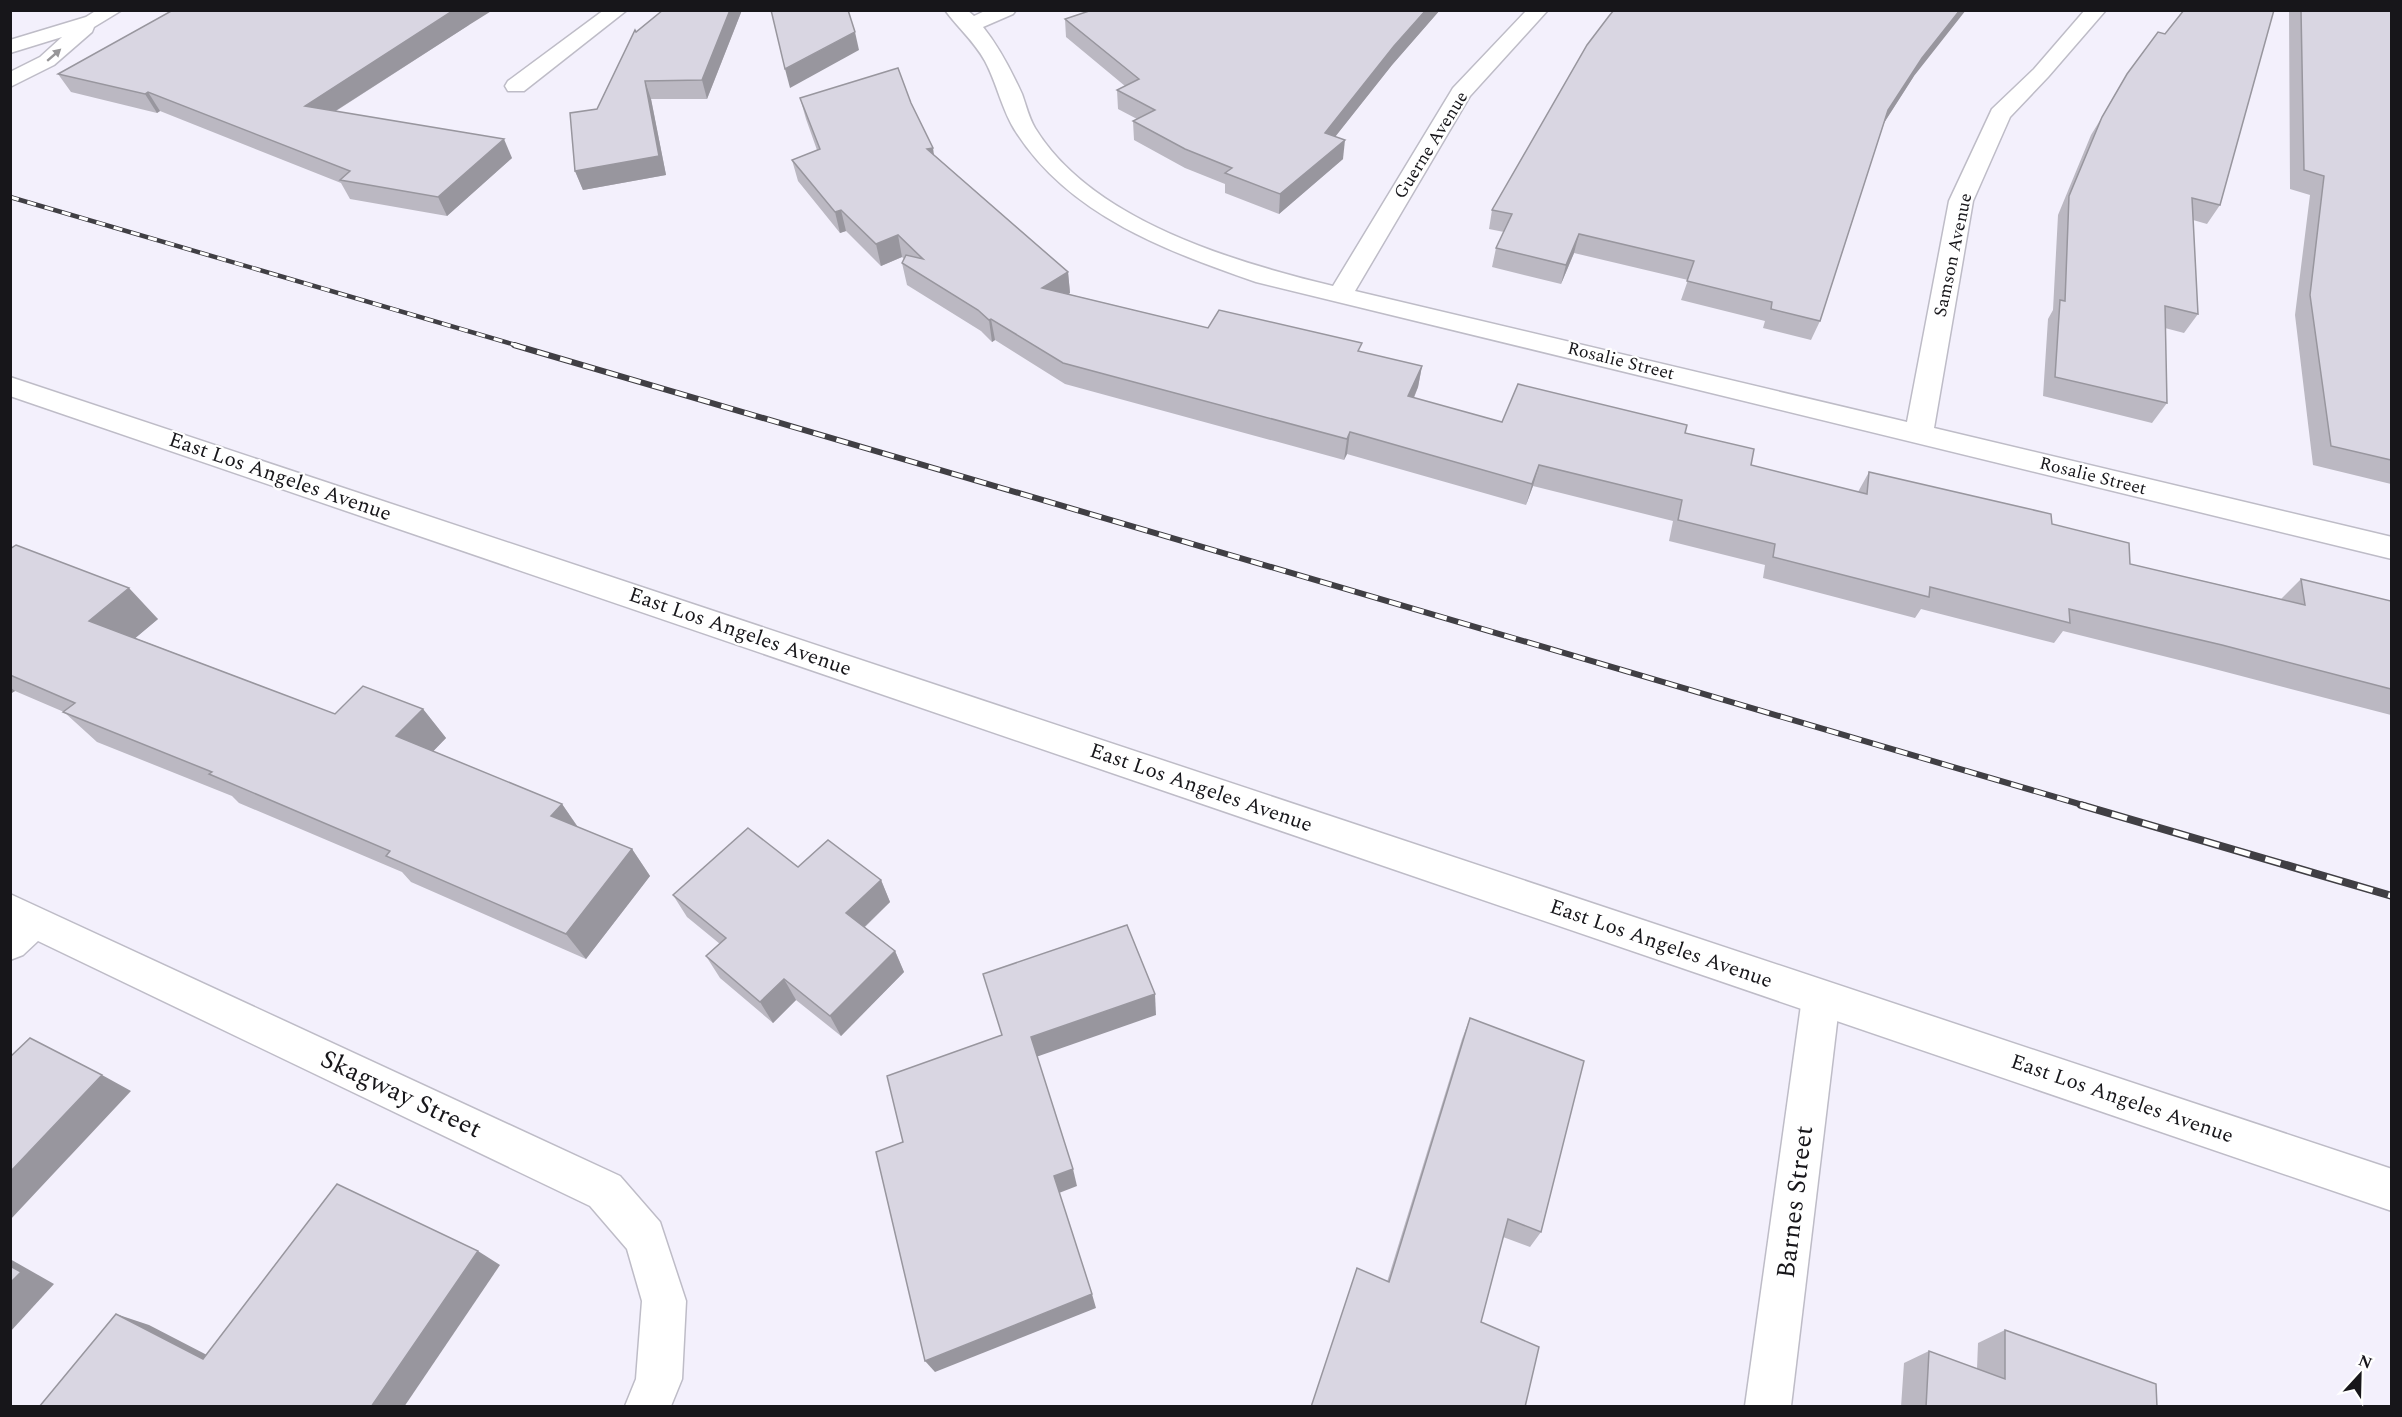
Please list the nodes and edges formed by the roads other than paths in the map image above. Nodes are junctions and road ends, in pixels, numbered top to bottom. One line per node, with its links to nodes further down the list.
1 (112, 10): 7 (street)
2 (617, 10): 10 (street)
3 (1006, 10): 6 (street)
4 (1538, 10): 11 (street, Guerne Avenue)
5 (2096, 10): 13 (street, Samson Avenue)
6 (963, 17): 11 (street, Rosalie Street)
7 (93, 21): 8 (street); 9 (street, one-way to 7)
8 (10, 47)
9 (10, 81)
10 (516, 86)
11 (1341, 293): 13 (street, Rosalie Street)
12 (10, 386): 16 (street, East Los Angeles Avenue)
13 (1919, 433): 14 (street, Rosalie Street)
14 (2391, 548)
15 (18, 925): 18 (street, Skagway Street)
16 (1821, 998): 17 (street, East Los Angeles Avenue); 19 (street, Barnes Street)
17 (2391, 1190)
18 (653, 1393)
19 (1768, 1407)

